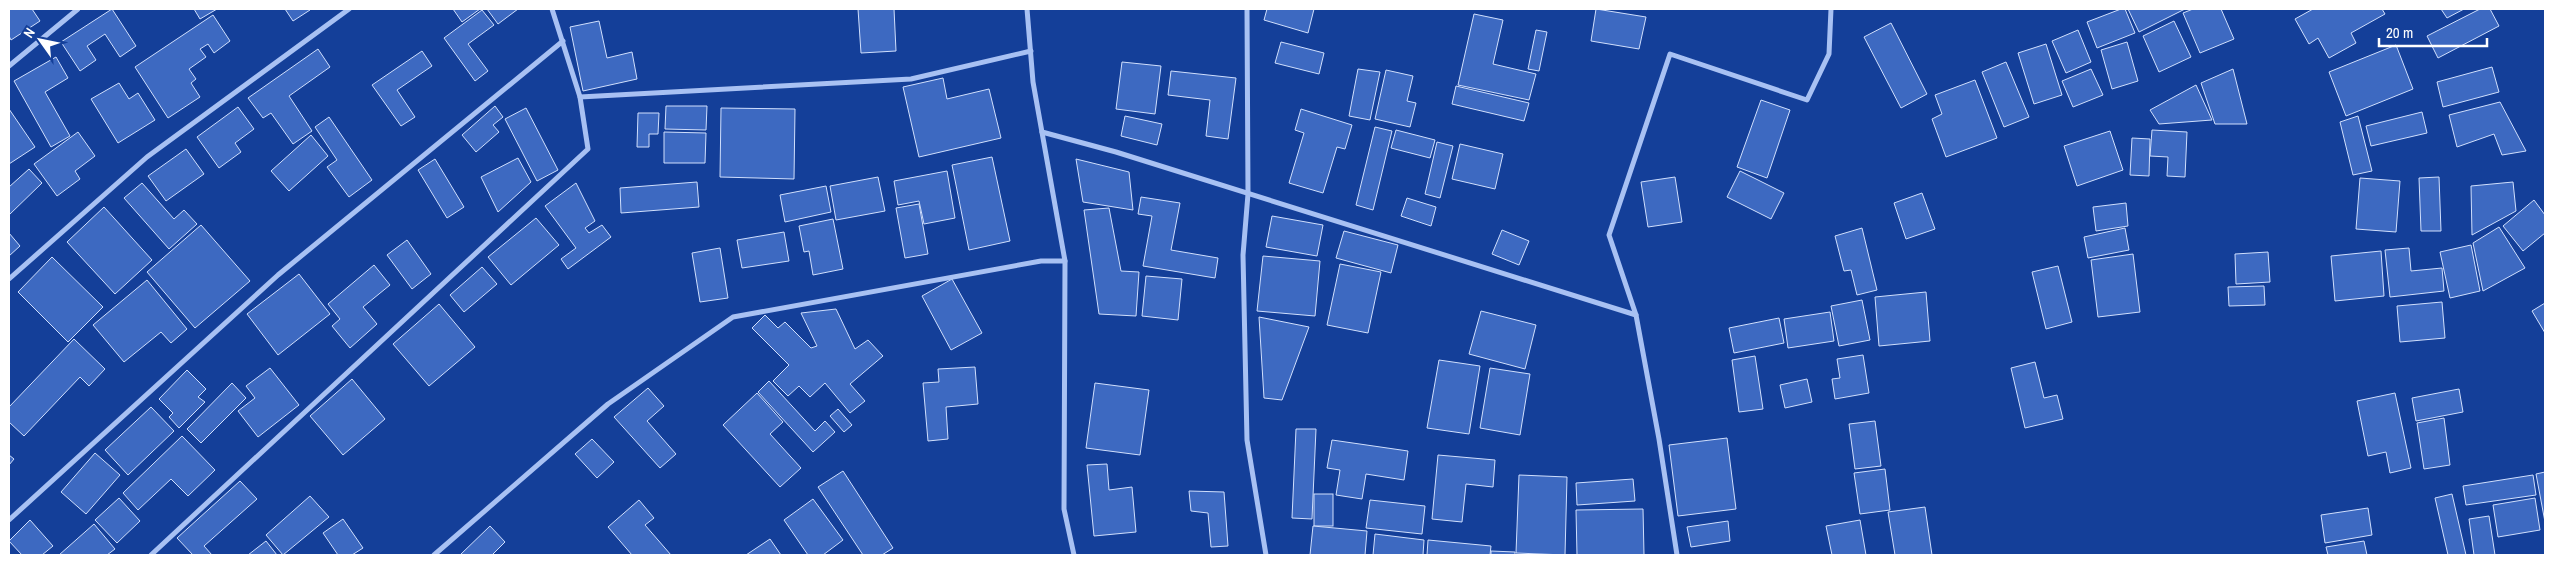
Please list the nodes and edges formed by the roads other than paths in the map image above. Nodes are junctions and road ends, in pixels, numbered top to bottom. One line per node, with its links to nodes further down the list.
1 (78, 9): 9 (street)
2 (349, 9): 14 (street)
3 (552, 9): 7 (street)
4 (1027, 9): 8 (street)
5 (1247, 9): 12 (street)
6 (1831, 9): 15 (street)
7 (564, 41): 10 (street); 16 (street)
8 (1031, 51): 10 (street); 11 (street)
9 (9, 66)
10 (580, 98): 17 (street)
11 (1042, 132): 12 (street); 13 (street)
12 (1248, 194): 15 (street); 20 (street)
13 (1065, 261): 18 (street); 19 (street)
14 (9, 279)
15 (1636, 315): 21 (street)
16 (9, 520)
17 (151, 555)
18 (434, 555)
19 (1074, 555)
20 (1266, 555)
21 (1677, 555)

